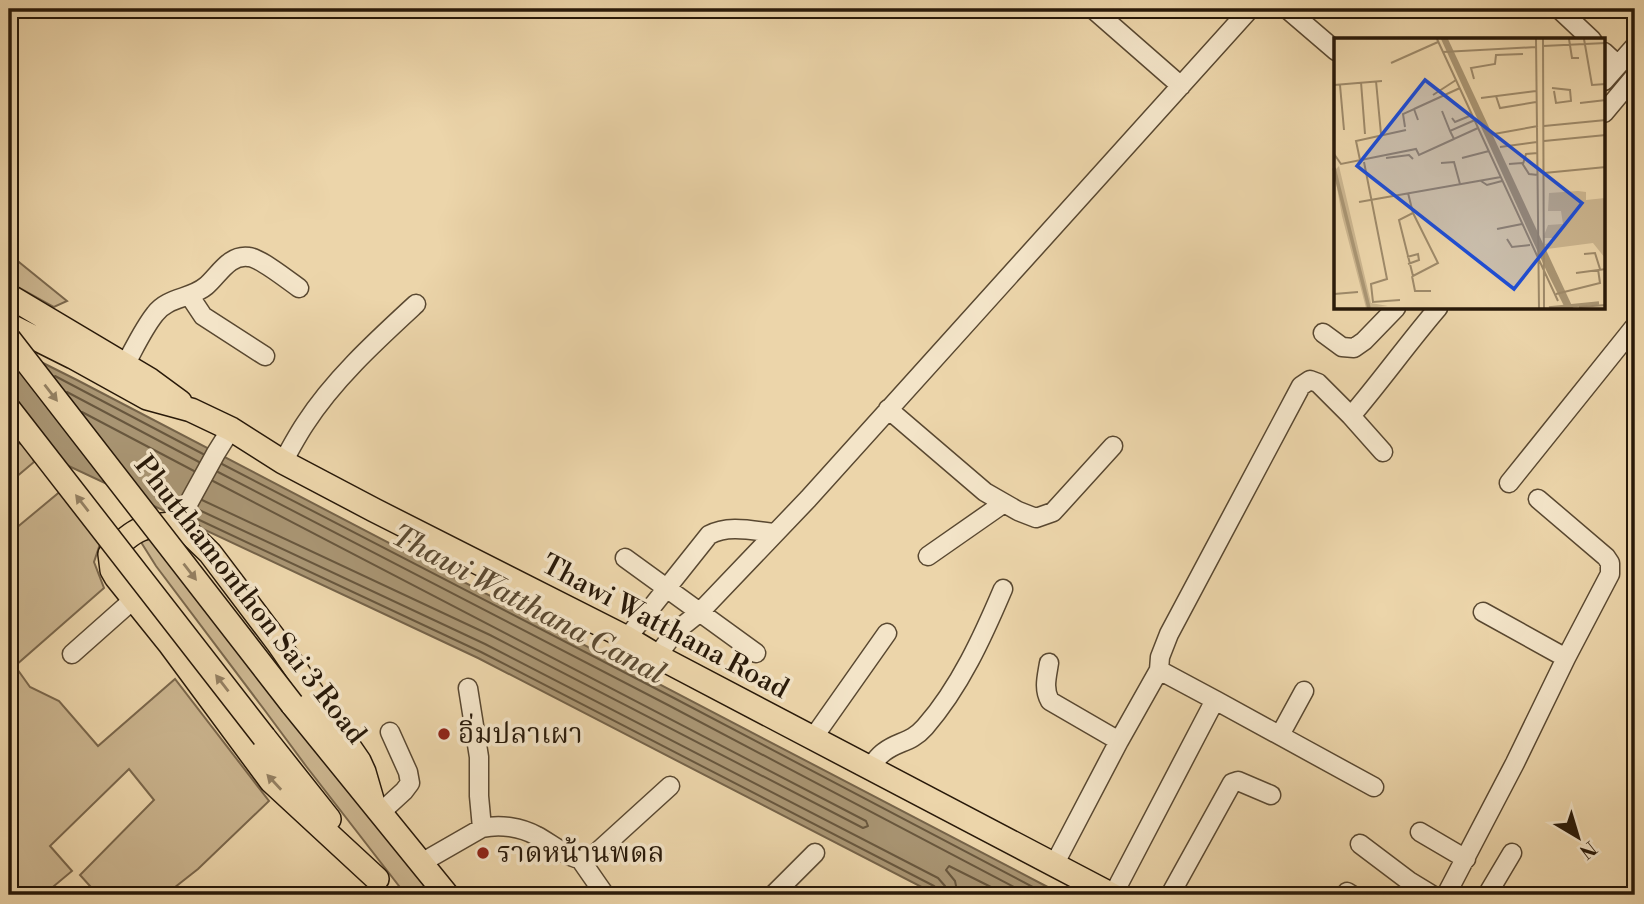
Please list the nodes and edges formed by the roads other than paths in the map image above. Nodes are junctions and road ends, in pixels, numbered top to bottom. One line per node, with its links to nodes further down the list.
1 (1093, 9): 12 (street)
2 (1250, 9): 12 (street)
3 (1287, 9): 7 (street)
4 (1559, 9): 5 (street)
5 (1590, 38)
6 (1635, 46): 9 (street)
7 (1334, 49)
8 (1606, 53): 9 (street)
9 (1618, 65): 11 (street)
10 (1635, 76): 13 (street)
11 (1606, 79)
12 (1181, 86): 27 (street)
13 (1606, 111)
14 (299, 288): 15 (street)
15 (189, 295): 24 (street); 25 (street)
16 (9, 296): 25 (main road, Thawi Watthana Road)
17 (416, 304): 33 (street)
18 (1394, 310): 22 (street)
19 (1436, 310): 29 (street)
20 (9, 325): 28 (main road, Thawi Watthana Road)
21 (1635, 326): 34 (street)
22 (1322, 333)
23 (9, 339): 65 (main road, Phutthamonthon Sai 3 Road, one-way to 65, bridge)
24 (265, 355)
25 (125, 365): 28 (main road, Thawi Watthana Road)
26 (9, 409): 75 (main road, one-way to 26, bridge)
27 (888, 409): 36 (street); 38 (street)
28 (191, 410): 30 (main road, Thawi Watthana Road)
29 (1351, 416): 32 (street); 53 (street)
30 (231, 429): 33 (main road, Thawi Watthana Road); 37 (street)
31 (1113, 446): 36 (street)
32 (1383, 452)
33 (283, 462): 47 (main road, Thawi Watthana Road)
34 (1509, 483)
35 (1538, 499): 51 (street)
36 (1004, 503): 39 (street)
37 (181, 519): 43 (main road); 65 (main road)
38 (775, 533): 41 (street); 44 (street)
39 (928, 556)
40 (625, 558): 41 (street)
41 (667, 589): 44 (street); 47 (street)
42 (1003, 589): 61 (street)
43 (134, 599): 49 (street); 75 (main road, one-way to 43)
44 (700, 612): 48 (street); 50 (street)
45 (1483, 612): 51 (street)
46 (887, 633): 59 (street)
47 (627, 638): 50 (main road, Thawi Watthana Road)
48 (756, 653)
49 (72, 654)
50 (657, 656): 59 (main road, Thawi Watthana Road)
51 (1566, 658): 72 (street)
52 (1049, 663): 60 (street)
53 (1159, 670): 56 (street); 60 (street)
54 (468, 688): 66 (street)
55 (1304, 691): 58 (street)
56 (1215, 700): 58 (street); 79 (street)
57 (390, 732): 65 (street)
58 (1280, 735): 63 (street)
59 (813, 738): 61 (main road, Thawi Watthana Road)
60 (1119, 741): 74 (street)
61 (869, 768): 74 (main road, Thawi Watthana Road)
62 (670, 786): 71 (street)
63 (1374, 787)
64 (1271, 795): 80 (street)
65 (376, 808): 73 (main road, Phutthamonthon Sai 3 Road)
66 (482, 828): 71 (street); 73 (street)
67 (1420, 832): 72 (street)
68 (1360, 844): 81 (street)
69 (816, 853): 78 (street)
70 (1512, 853): 83 (street)
71 (580, 859): 77 (street)
72 (1466, 859): 82 (street)
73 (421, 863): 76 (main road, Phutthamonthon Sai 3 Road)
74 (1054, 865): 79 (main road, Thawi Watthana Road)
75 (384, 887)
76 (447, 895)
77 (605, 895)
78 (773, 895)
79 (1112, 895)
80 (1170, 895)
81 (1432, 895)
82 (1446, 895)
83 (1487, 895)

